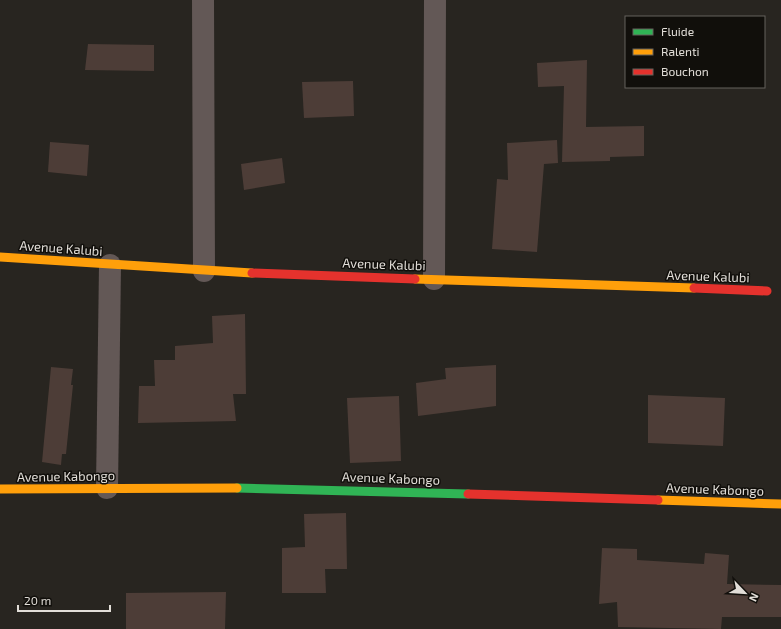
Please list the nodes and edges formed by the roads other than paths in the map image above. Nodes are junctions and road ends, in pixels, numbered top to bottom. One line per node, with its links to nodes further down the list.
1 (204, 0): 5 (street)
2 (435, 0): 6 (street)
3 (0, 257): 4 (street, Avenue Kalubi)
4 (110, 265): 5 (street, Avenue Kalubi); 8 (street)
5 (204, 271): 6 (street, Avenue Kalubi)
6 (434, 279): 7 (street, Avenue Kalubi)
7 (767, 291)
8 (107, 488): 9 (street, Avenue Kabongo); 10 (street, Avenue Kabongo)
9 (0, 490)
10 (781, 504)

